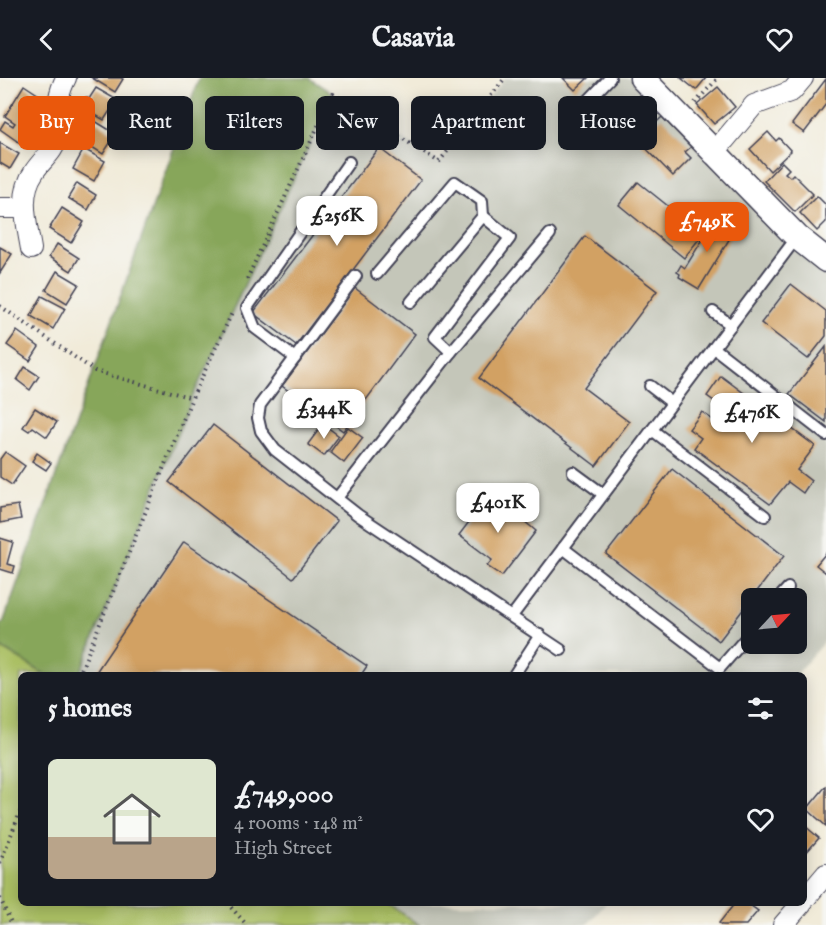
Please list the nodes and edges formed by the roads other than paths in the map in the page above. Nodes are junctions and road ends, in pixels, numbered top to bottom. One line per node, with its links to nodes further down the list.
1 (66, 78): 9 (street)
2 (610, 78): 5 (lane)
3 (642, 78): 6 (street)
4 (803, 78): 6 (street)
5 (593, 96)
6 (713, 154): 12 (street)
7 (349, 162): 22 (lane)
8 (0, 208): 9 (street)
9 (24, 208): 13 (street)
10 (483, 216): 15 (lane); 17 (lane); 21 (lane)
11 (550, 234): 21 (lane)
12 (797, 237): 14 (street); 19 (lane)
13 (31, 249)
14 (826, 260)
15 (377, 274)
16 (356, 276): 22 (lane)
17 (411, 302)
18 (714, 312): 19 (lane)
19 (731, 325): 20 (lane)
20 (714, 348): 24 (lane); 26 (lane)
21 (451, 352): 29 (lane)
22 (295, 358): 29 (lane)
23 (650, 386): 24 (lane)
24 (672, 403): 25 (lane)
25 (652, 429): 28 (lane); 30 (lane)
26 (826, 435)
27 (573, 472): 28 (lane)
28 (603, 494): 31 (lane)
29 (337, 498): 32 (lane)
30 (765, 516)
31 (563, 548): 32 (lane); 34 (lane)
32 (512, 616): 33 (lane)
33 (540, 635): 35 (lane); 36 (lane)
34 (741, 644)
35 (561, 650)
36 (516, 672)
37 (826, 874): 38 (street)
38 (807, 897)
39 (800, 906): 40 (street)
40 (783, 925)

